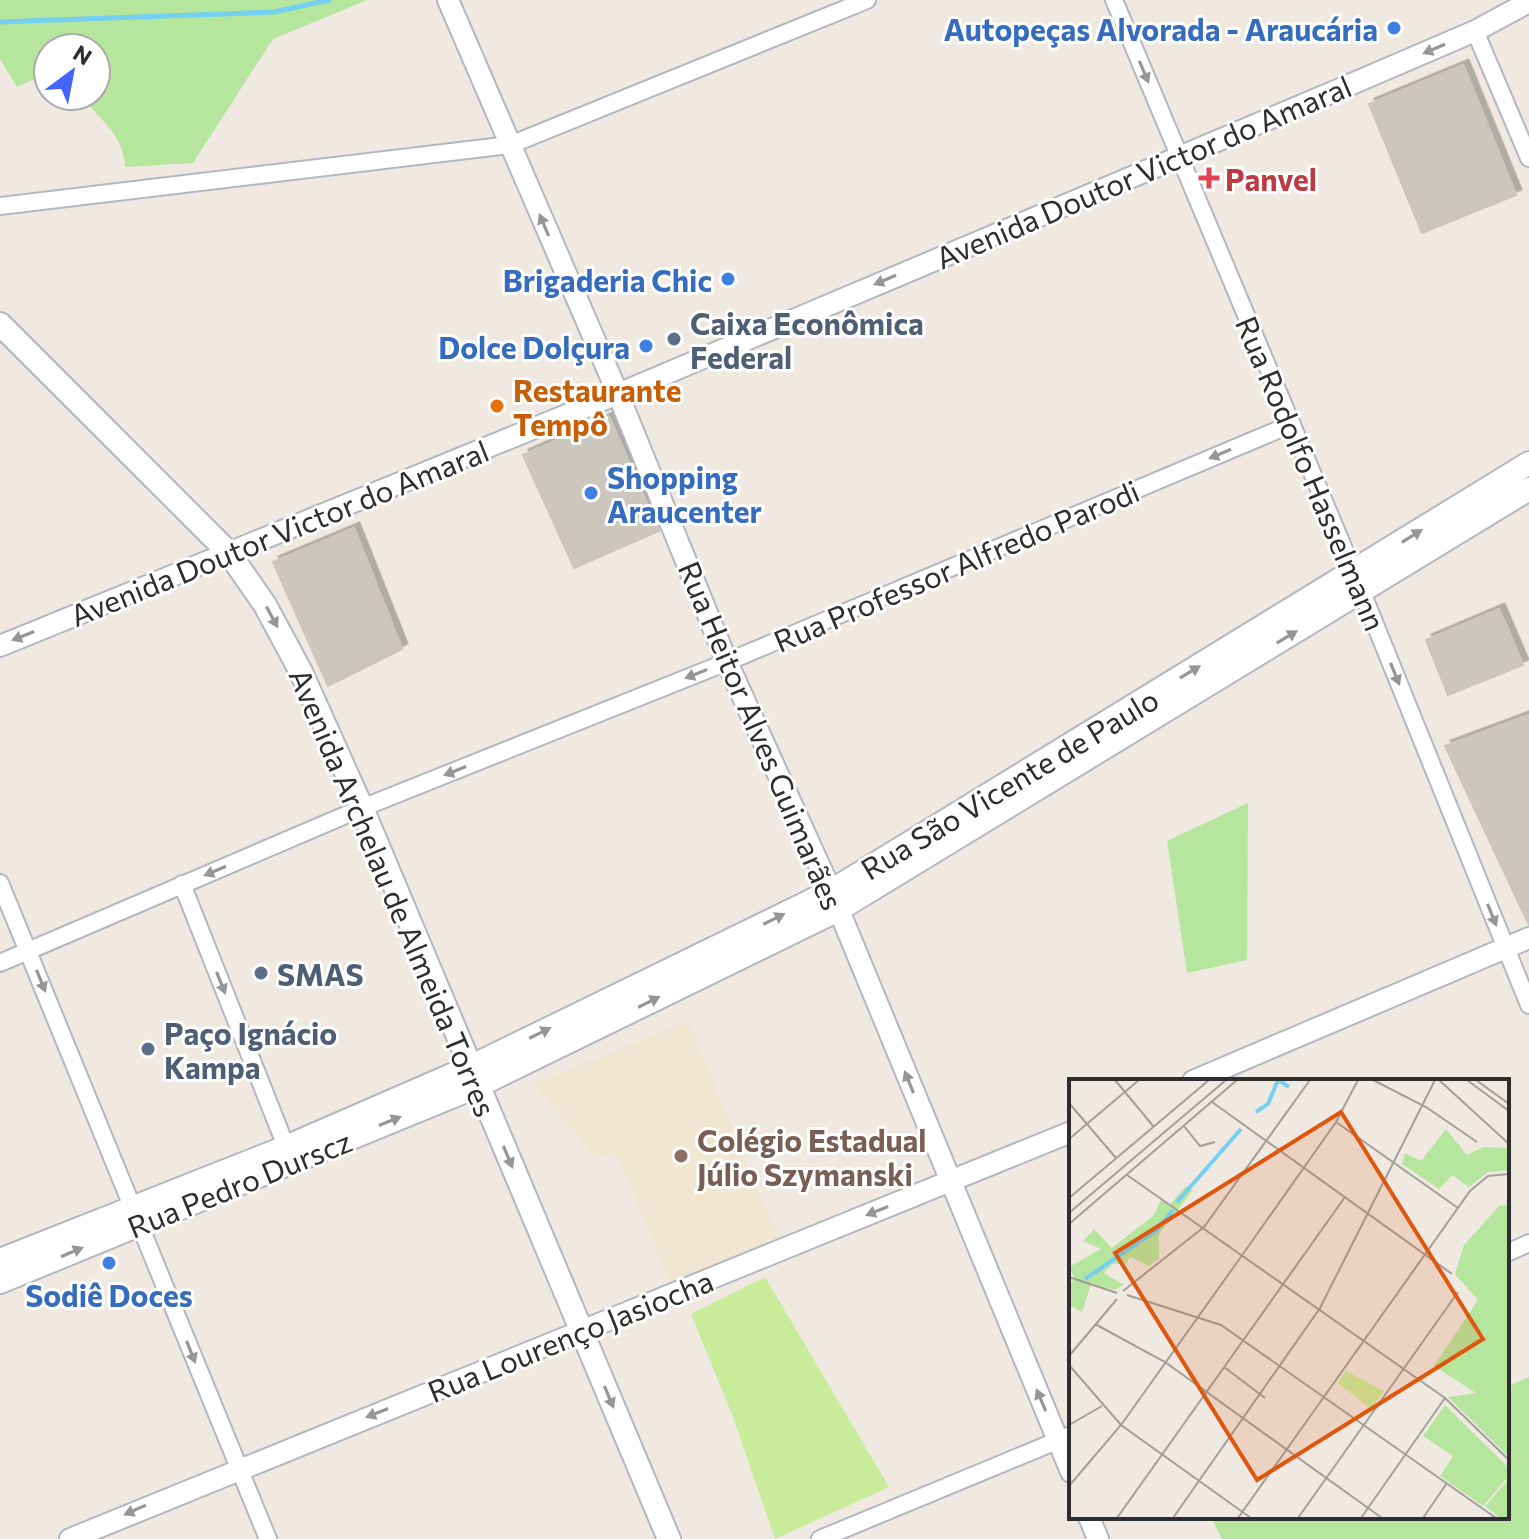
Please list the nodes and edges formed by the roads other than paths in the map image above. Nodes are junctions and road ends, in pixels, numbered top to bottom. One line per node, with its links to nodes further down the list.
1 (448, 0): 6 (street, Rua Heitor Alves Guimarães)
2 (867, 0): 6 (street)
3 (1114, 0): 7 (street, Rua Rodolfo Hasselmann, one-way to 7)
4 (1529, 2): 5 (street, Avenida Doutor Victor do Amaral)
5 (1475, 31): 7 (street, Avenida Doutor Victor do Amaral, one-way to 7); 8 (street)
6 (510, 145): 9 (street); 11 (street, Rua Heitor Alves Guimarães, one-way to 6)
7 (1179, 155): 11 (street, Avenida Doutor Victor do Amaral, one-way to 11); 12 (street, Rua Rodolfo Hasselmann)
8 (1529, 158)
9 (0, 206)
10 (0, 324): 15 (main road, Avenida Archelau de Almeida Torres)
11 (618, 394): 15 (street, Avenida Doutor Victor do Amaral); 18 (street, Rua Heitor Alves Guimarães)
12 (1292, 424): 16 (street, Rua Rodolfo Hasselmann); 18 (street, Rua Professor Alfredo Parodi, one-way to 18)
13 (1529, 463): 16 (main road, Rua São Vicente de Paulo, one-way to 13)
14 (1529, 489): 16 (main road, Rua São Vicente de Paulo)
15 (229, 553): 17 (street, Avenida Doutor Victor do Amaral, one-way to 17); 19 (main road, Avenida Archelau de Almeida Torres, one-way to 19)
16 (1358, 582): 22 (main road, Rua São Vicente de Paulo, one-way to 16); 24 (street, Rua Rodolfo Hasselmann, one-way to 24)
17 (0, 646)
18 (727, 662): 19 (street, Rua Professor Alfredo Parodi, one-way to 19); 22 (street, Rua Heitor Alves Guimarães)
19 (362, 808): 21 (street, Rua Professor Alfredo Parodi, one-way to 21); 28 (main road, Avenida Archelau de Almeida Torres)
20 (0, 883): 25 (street)
21 (182, 884): 25 (street, Rua Professor Alfredo Parodi); 31 (street, one-way to 31)
22 (835, 900): 28 (main road, Rua São Vicente de Paulo, one-way to 22); 32 (street, Rua Heitor Alves Guimarães, one-way to 22)
23 (1529, 938): 24 (street)
24 (1505, 948): 27 (street, Rua Rodolfo Hasselmann); 29 (street)
25 (29, 950): 26 (street, Rua Professor Alfredo Parodi); 33 (street, one-way to 33)
26 (0, 963)
27 (1529, 1005)
28 (474, 1076): 31 (main road, Rua Pedro Durscz, one-way to 28); 38 (main road, Avenida Archelau de Almeida Torres, one-way to 38)
29 (1198, 1079)
30 (1069, 1133): 32 (street, Rua Lourenço Jasiocha)
31 (289, 1154): 33 (main road, Rua Pedro Durscz)
32 (950, 1182): 38 (street, Rua Lourenço Jasiocha, one-way to 38); 39 (street, Rua Heitor Alves Guimarães, one-way to 32)
33 (135, 1215): 36 (main road, Rua Pedro Durscz); 37 (main road, Rua Pedro Durscz, one-way to 33); 41 (street, one-way to 41)
34 (1529, 1243): 35 (street)
35 (1509, 1252)
36 (0, 1260)
37 (0, 1282)
38 (581, 1330): 41 (street, Rua Lourenço Jasiocha, one-way to 41); 45 (main road, Avenida Archelau de Almeida Torres, one-way to 45)
39 (1065, 1438): 40 (street, Rua Heitor Alves Guimarães); 46 (street)
40 (1069, 1461)
41 (239, 1468): 43 (street, Rua Lourenço Jasiocha, one-way to 43); 44 (street)
42 (1090, 1519): 47 (street)
43 (70, 1539)
44 (268, 1539)
45 (669, 1539)
46 (820, 1539)
47 (1098, 1539)

